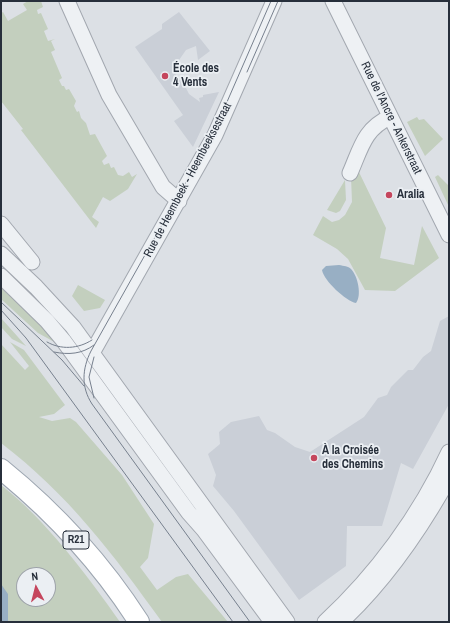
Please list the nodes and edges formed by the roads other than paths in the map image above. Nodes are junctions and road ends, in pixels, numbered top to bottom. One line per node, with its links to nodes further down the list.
1 (67, 1): 6 (street)
2 (274, 1): 6 (street, Rue de Heembeek - Heembeeksestraat)
3 (333, 1): 4 (street, Rue de l'Ancre - Ankerstraat)
4 (390, 117): 5 (street); 8 (street, Rue de l'Ancre - Ankerstraat)
5 (350, 173)
6 (179, 201): 12 (street, Rue de Heembeek - Heembeeksestraat)
7 (1, 224): 10 (street)
8 (449, 235)
9 (1, 254): 12 (street)
10 (32, 262)
11 (1, 276): 17 (street)
12 (92, 353): 18 (street)
13 (449, 452): 19 (street)
14 (1, 469): 16 (main road, R21)
15 (449, 478): 20 (street)
16 (139, 622)
17 (272, 622)
18 (287, 622)
19 (325, 622)
20 (341, 622)

